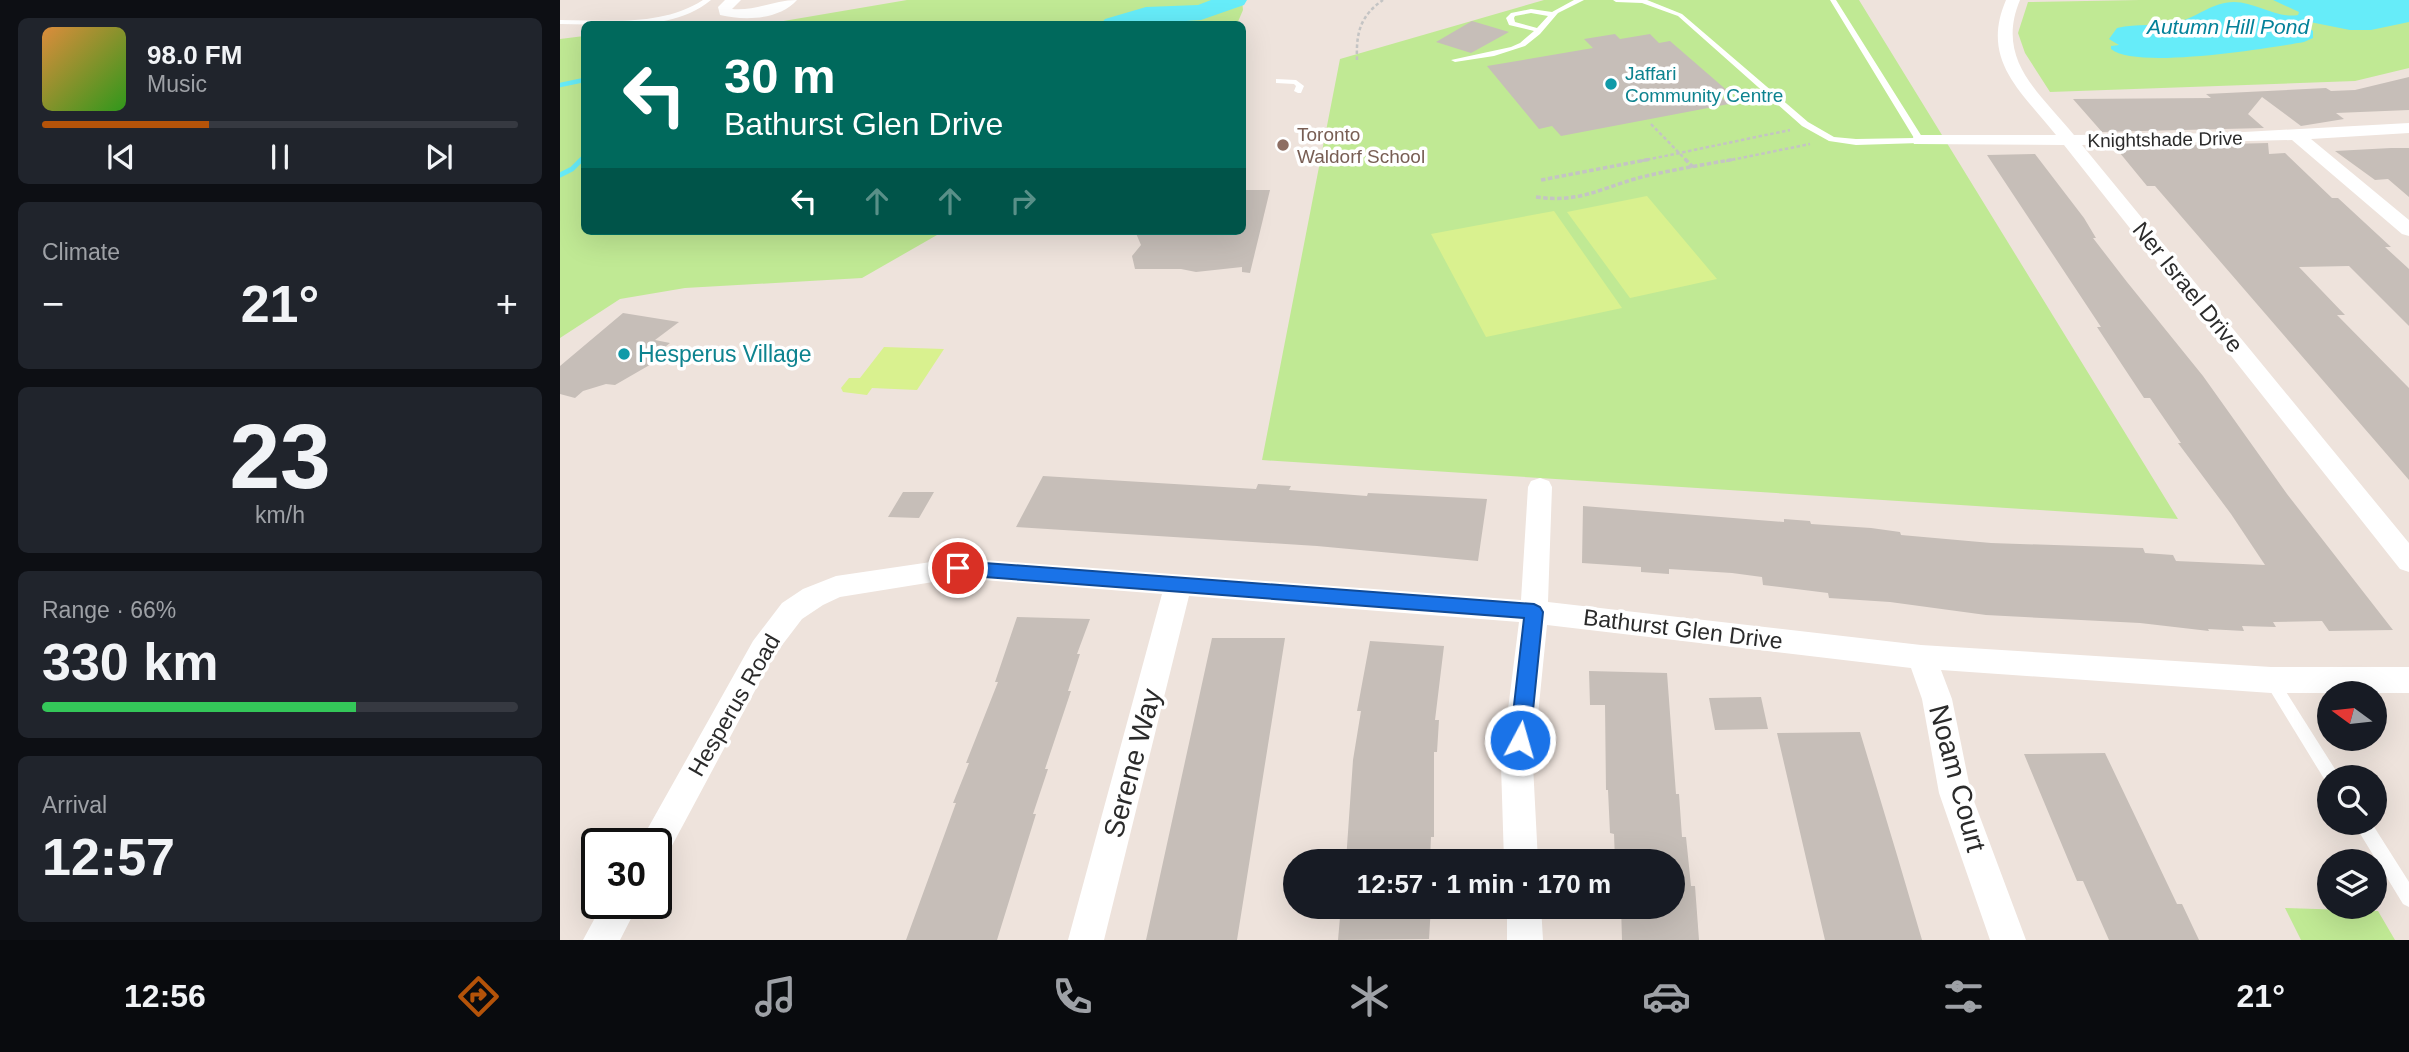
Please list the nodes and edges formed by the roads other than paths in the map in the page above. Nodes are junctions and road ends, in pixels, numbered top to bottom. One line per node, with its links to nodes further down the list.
1 (708, 0): 10 (lane)
2 (790, 0): 7 (street)
3 (1581, 0): 8 (lane)
4 (1616, 0): 18 (lane)
5 (1833, 0): 18 (lane)
6 (2013, 0): 19 (street, Ner Israel Drive)
7 (729, 3)
8 (1552, 14): 12 (lane); 12 (lane)
9 (581, 21): 11 (lane)
10 (596, 21)
11 (560, 22)
12 (1538, 30): 13 (lane)
13 (1455, 60)
14 (1279, 81): 15 (lane)
15 (1298, 91)
16 (2409, 128): 17 (street, Knightshade Drive)
17 (2298, 137): 19 (street, Knightshade Drive); 20 (street)
18 (1920, 140): 19 (street, Knightshade Drive)
19 (2069, 141): 22 (street, Ner Israel Drive)
20 (2409, 230)
21 (1540, 487): 25 (street)
22 (2409, 562)
23 (958, 568): 24 (street, Bathurst Glen Drive); 30 (street, Hesperus Road)
24 (1178, 586): 25 (street, Bathurst Glen Drive); 37 (street, Serene Way)
25 (1534, 612): 26 (street, Bathurst Glen Drive); 32 (street)
26 (1921, 657): 27 (street, Bathurst Glen Drive); 39 (street, Noam Court)
27 (2271, 680): 28 (street, Bathurst Glen Drive); 29 (lane)
28 (2409, 680)
29 (2324, 765)
30 (664, 828)
31 (2369, 835): 33 (lane)
32 (1520, 849)
33 (2409, 898)
34 (613, 919): 36 (street)
35 (1524, 919): 38 (street)
36 (601, 940)
37 (1086, 940)
38 (1525, 940)
39 (2008, 940)

